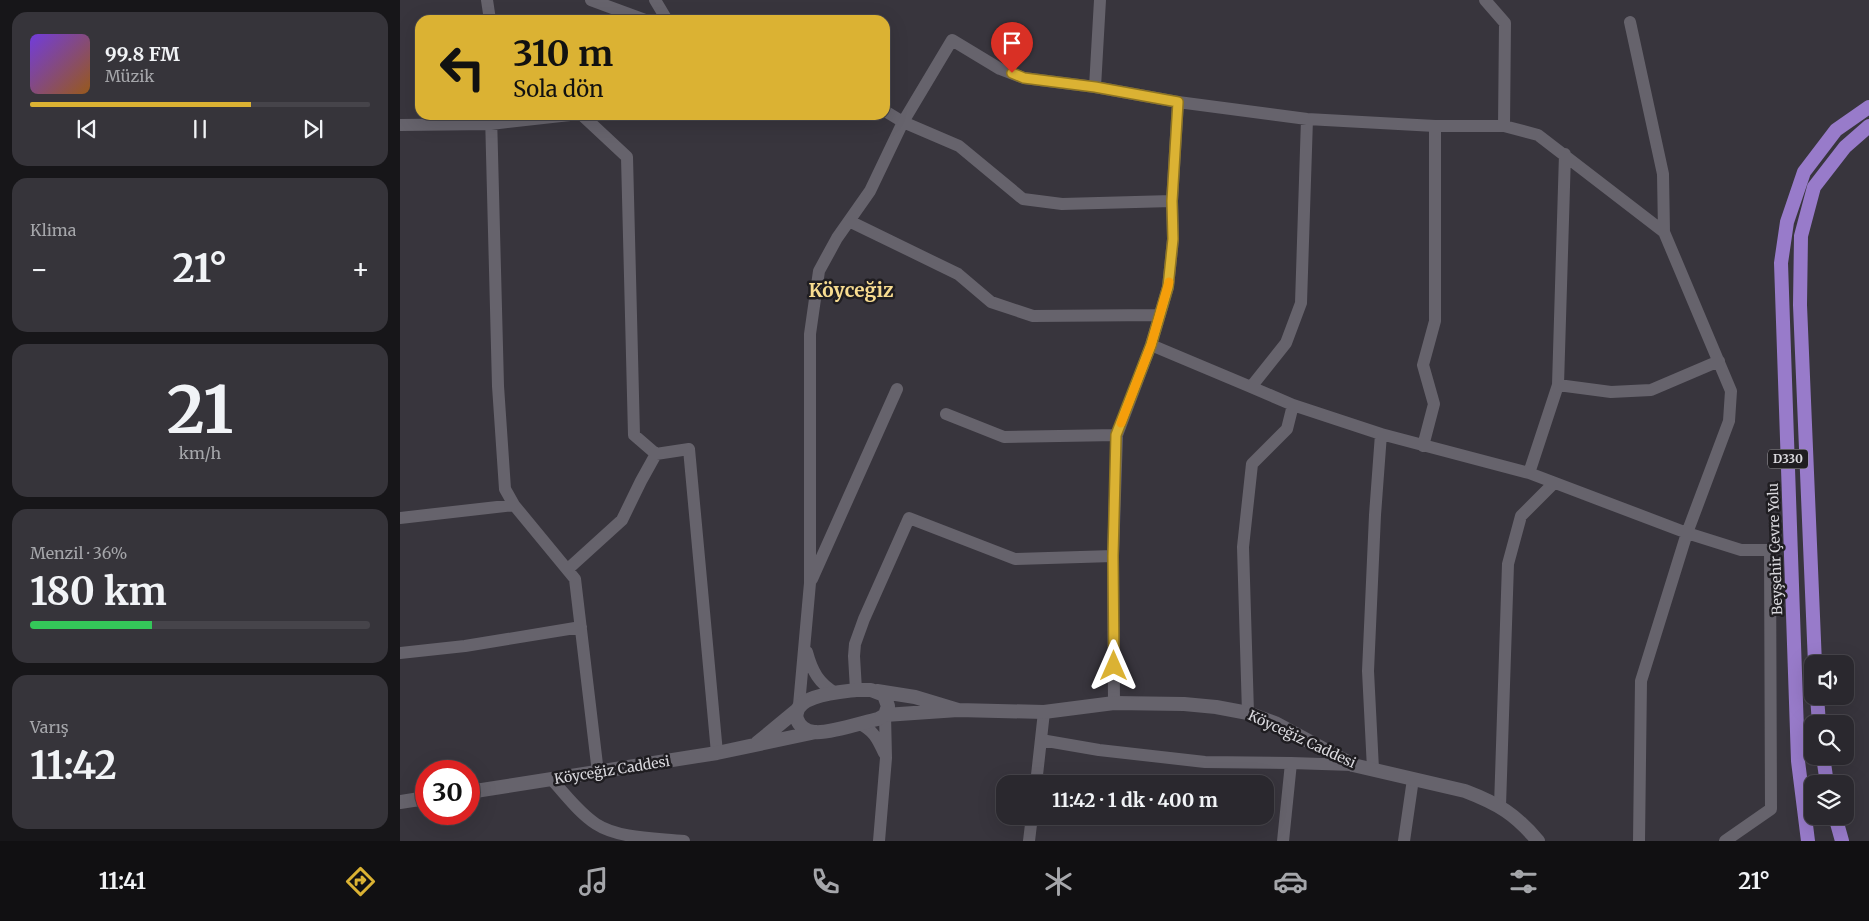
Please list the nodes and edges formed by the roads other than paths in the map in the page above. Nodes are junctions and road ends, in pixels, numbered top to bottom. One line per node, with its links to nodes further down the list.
1 (487, 0): 7 (street)
2 (591, 0): 6 (street)
3 (655, 0): 9 (street)
4 (1100, 0): 11 (street)
5 (1485, 0): 22 (street)
6 (604, 3): 8 (street)
7 (489, 15)
8 (633, 15)
9 (664, 15)
10 (1630, 22): 27 (street)
11 (1095, 87): 12 (street); 19 (street)
12 (1178, 102): 15 (street); 25 (street)
13 (1869, 107): 88 (highway, Beyşehir Çevre Yolu / D330)
14 (890, 114): 19 (street)
15 (1307, 119): 21 (street); 32 (street)
16 (473, 120): 20 (street)
17 (491, 120): 42 (street)
18 (587, 120): 39 (street)
19 (903, 122): 25 (street); 26 (street)
20 (400, 124)
21 (1434, 126): 22 (street); 38 (street)
22 (1504, 126): 24 (street)
23 (1869, 126): 51 (highway, D330)
24 (1565, 154): 27 (street); 31 (street)
25 (1172, 201): 28 (street)
26 (849, 221): 28 (street); 47 (street)
27 (1664, 232): 30 (street)
28 (1160, 315): 29 (street)
29 (1151, 345): 32 (street); 37 (street)
30 (1719, 361): 31 (street); 44 (street)
31 (1558, 385): 40 (street)
32 (1251, 387): 34 (street)
33 (897, 389): 47 (street)
34 (1293, 405): 36 (street); 59 (street)
35 (946, 414): 37 (street)
36 (1381, 434): 38 (street); 69 (street)
37 (1116, 435): 45 (street)
38 (1423, 446): 40 (street)
39 (656, 454): 46 (street); 65 (street)
40 (1529, 473): 41 (street)
41 (1554, 483): 44 (street); 77 (street)
42 (514, 505): 43 (street); 46 (street)
43 (400, 518)
44 (1687, 533): 86 (street); 87 (street)
45 (1113, 556): 52 (street); 55 (street)
46 (568, 569): 48 (street)
47 (810, 583): 49 (street)
48 (581, 627): 50 (street); 70 (street)
49 (806, 645): 54 (street); 56 (street)
50 (400, 653)
51 (1815, 655)
52 (856, 690): 53 (street, Köyceğiz Caddesi); 54 (street, Köyceğiz Caddesi)
53 (876, 691): 57 (street, Köyceğiz Caddesi); 60 (street)
54 (836, 693): 56 (street, Köyceğiz Caddesi)
55 (1114, 703): 58 (street, Köyceğiz Caddesi); 59 (street, Köyceğiz Caddesi)
56 (798, 708): 62 (street); 64 (street, Köyceğiz Caddesi)
57 (958, 710): 58 (street, Köyceğiz Caddesi); 60 (street, Köyceğiz Caddesi)
58 (1044, 712): 63 (street)
59 (1248, 713): 68 (street, Köyceğiz Caddesi)
60 (885, 715): 61 (street, Köyceğiz Caddesi); 66 (street)
61 (859, 724): 62 (street, Köyceğiz Caddesi); 66 (street)
62 (816, 732): 64 (street, Köyceğiz Caddesi)
63 (1041, 740): 67 (street); 71 (street)
64 (754, 745): 65 (street, Köyceğiz Caddesi)
65 (717, 753): 70 (street, Köyceğiz Caddesi)
66 (886, 758): 82 (street)
67 (1291, 763): 68 (street); 84 (street)
68 (1353, 765): 69 (street, Köyceğiz Caddesi)
69 (1373, 769): 72 (street, Köyceğiz Caddesi)
70 (598, 773): 73 (street, Köyceğiz Caddesi)
71 (1037, 775)
72 (1413, 779): 77 (street, Köyceğiz Caddesi); 85 (street)
73 (552, 780): 74 (street, Köyceğiz Caddesi); 81 (street)
74 (480, 790)
75 (415, 800): 76 (street)
76 (400, 802)
77 (1500, 806): 80 (street, Köyceğiz Caddesi)
78 (1031, 825): 83 (street)
79 (1838, 825): 89 (highway)
80 (1533, 838)
81 (684, 841)
82 (879, 841)
83 (1029, 841)
84 (1282, 841)
85 (1404, 841)
86 (1639, 841)
87 (1725, 841)
88 (1808, 841)
89 (1842, 841)

